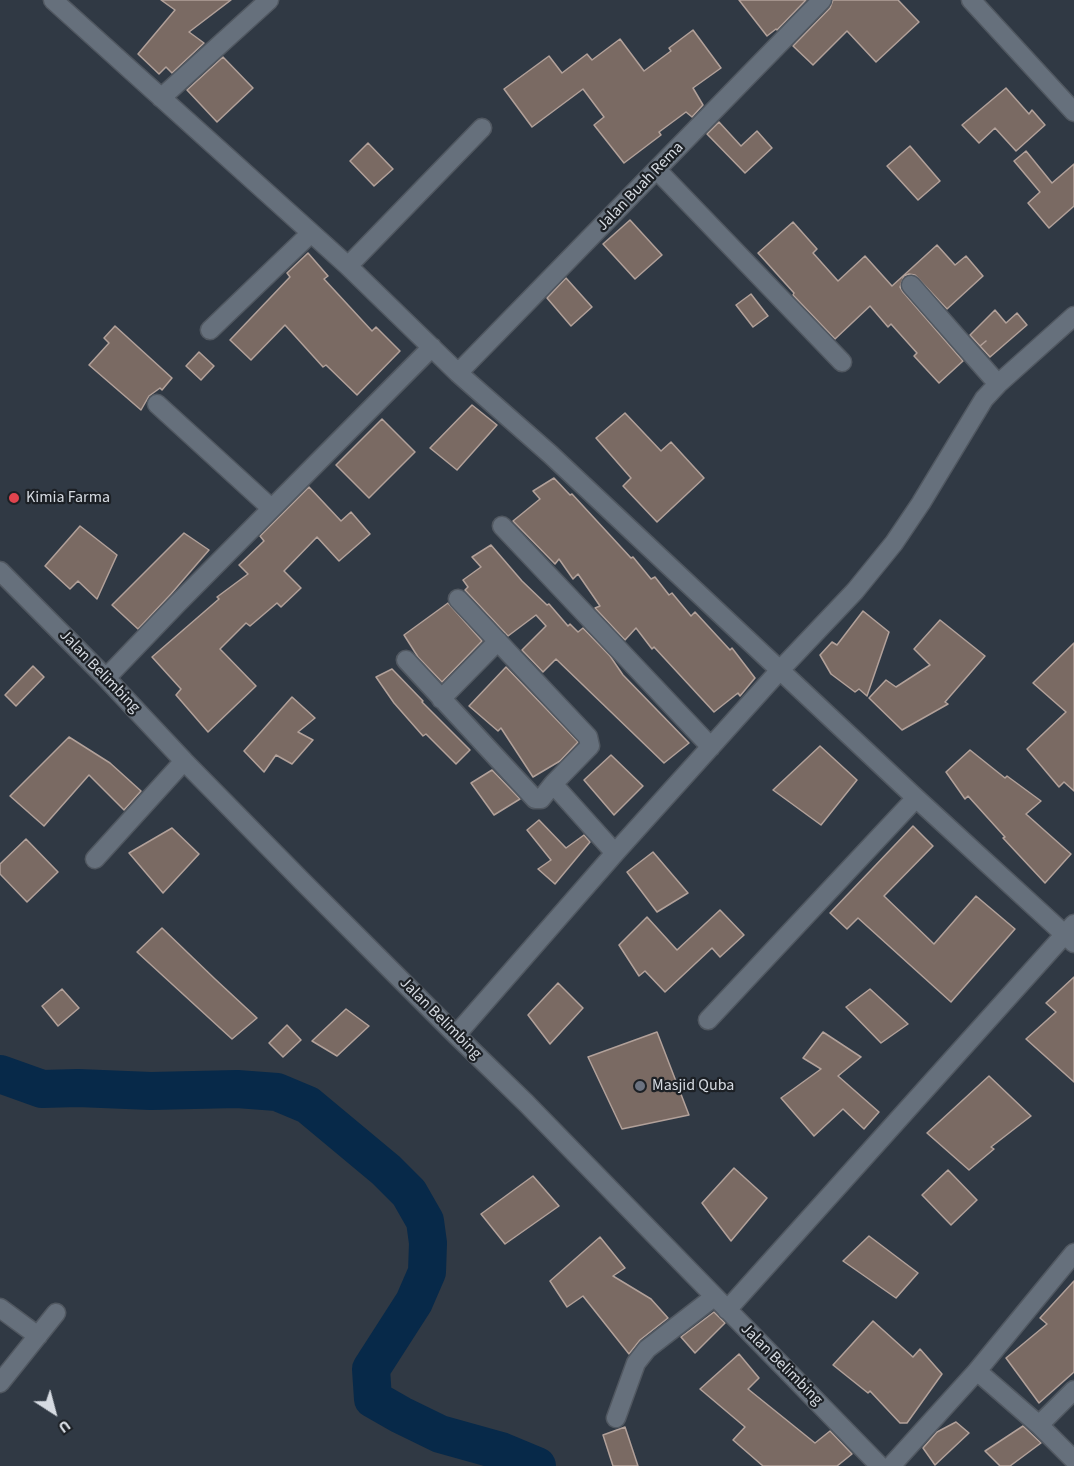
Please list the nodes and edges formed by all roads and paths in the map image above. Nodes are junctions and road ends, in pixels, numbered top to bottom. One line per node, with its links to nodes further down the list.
1 (53, 0): 5 (street)
2 (268, 0): 5 (street)
3 (822, 0): 8 (street, Jalan Buah Rema)
4 (971, 0): 6 (street)
5 (161, 98): 9 (street)
6 (1074, 112)
7 (482, 128): 10 (street)
8 (657, 170): 15 (street); 16 (street, Jalan Buah Rema)
9 (311, 233): 10 (street); 13 (street)
10 (348, 266): 14 (street)
11 (911, 285): 17 (street)
12 (1074, 316): 17 (street)
13 (210, 330)
14 (432, 347): 16 (street); 19 (street)
15 (842, 362)
16 (458, 373): 25 (street)
17 (998, 384): 25 (street)
18 (157, 404): 19 (street)
19 (271, 508): 26 (street)
20 (502, 526): 28 (street)
21 (0, 571): 26 (street, Jalan Belimbing)
22 (458, 599): 23 (street)
23 (498, 641): 27 (street); 30 (street)
24 (406, 660): 27 (street)
25 (780, 670): 28 (street); 31 (street)
26 (106, 678): 29 (street, Jalan Belimbing)
27 (441, 699): 30 (street)
28 (711, 747): 32 (street)
29 (183, 760): 33 (street); 36 (street, Jalan Belimbing)
30 (553, 784): 32 (street)
31 (916, 798): 34 (street); 35 (street)
32 (615, 853): 36 (street)
33 (95, 859)
34 (1071, 934): 40 (street)
35 (708, 1020)
36 (456, 1035): 38 (street, Jalan Belimbing)
37 (1074, 1253): 43 (street)
38 (714, 1297): 40 (street, Jalan Belimbing); 46 (street)
39 (0, 1308): 42 (street)
40 (727, 1311): 49 (street, Jalan Belimbing)
41 (56, 1313): 42 (street)
42 (38, 1336): 44 (street)
43 (977, 1371): 47 (street); 50 (street)
44 (0, 1383)
45 (1074, 1390): 47 (street)
46 (616, 1418)
47 (1039, 1425): 48 (street)
48 (1074, 1460)
49 (872, 1464)
50 (891, 1466)

